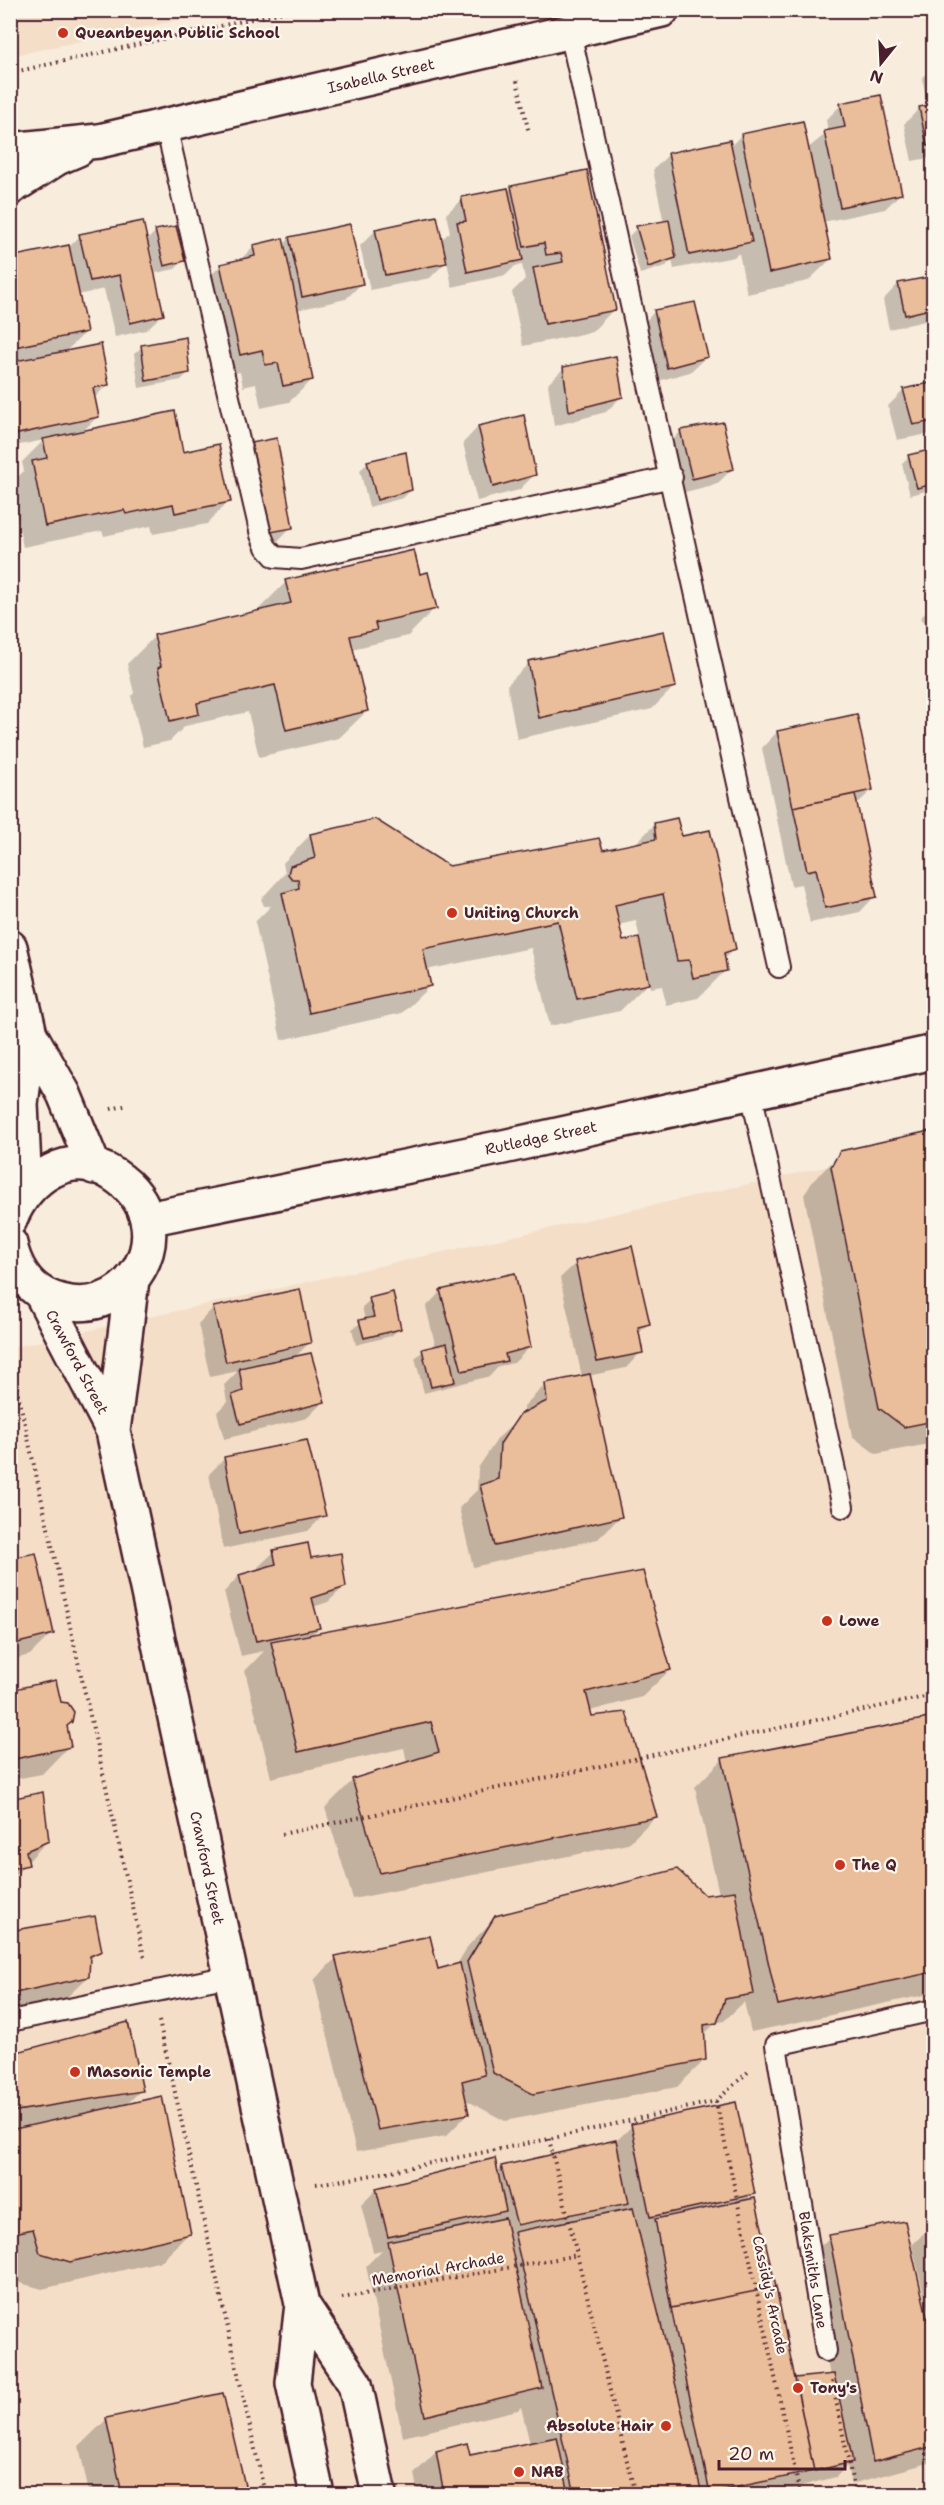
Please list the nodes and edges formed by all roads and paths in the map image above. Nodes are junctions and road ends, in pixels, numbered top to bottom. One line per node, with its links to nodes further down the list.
1 (292, 10): 4 (path)
2 (662, 10): 3 (street, Isabella Street)
3 (570, 32): 5 (street, Isabella Street); 9 (lane)
4 (10, 73)
5 (166, 126): 6 (street, Isabella Street); 9 (lane)
6 (99, 141): 7 (street, Isabella Street); 8 (street, Isabella Street)
7 (10, 150)
8 (10, 188)
9 (672, 477): 11 (lane)
10 (10, 947): 12 (street)
11 (779, 967)
12 (30, 1034): 15 (street); 16 (street)
13 (933, 1052): 14 (street, Rutledge Street)
14 (751, 1092): 17 (street, Rutledge Street); 24 (lane)
15 (94, 1167): 16 (street); 17 (street)
16 (25, 1190): 18 (street)
17 (147, 1219): 20 (street)
18 (10, 1220)
19 (11, 1250): 21 (street)
20 (132, 1281): 21 (street); 23 (street, Crawford Street)
21 (41, 1293): 23 (street, Crawford Street)
22 (10, 1358): 28 (path)
23 (113, 1431): 27 (street, Crawford Street)
24 (843, 1507)
25 (933, 1695): 26 (path)
26 (282, 1834)
27 (230, 1976): 28 (lane); 34 (street, Crawford Street)
28 (152, 1992): 30 (lane); 38 (path)
29 (933, 2010): 31 (lane)
30 (10, 2021)
31 (776, 2045): 32 (path); 37 (lane, Blaksmiths Lane)
32 (716, 2101): 33 (path); 42 (path, Cassidy's Arcade)
33 (549, 2139): 34 (path); 35 (path)
34 (277, 2189): 36 (street, Crawford Street)
35 (578, 2255): 36 (path, Memorial Archade); 41 (path)
36 (302, 2304): 39 (street, Crawford Street); 40 (street, Crawford Street)
37 (826, 2351): 43 (path)
38 (265, 2494)
39 (317, 2494)
40 (379, 2494)
41 (635, 2494)
42 (800, 2494)
43 (855, 2494)

